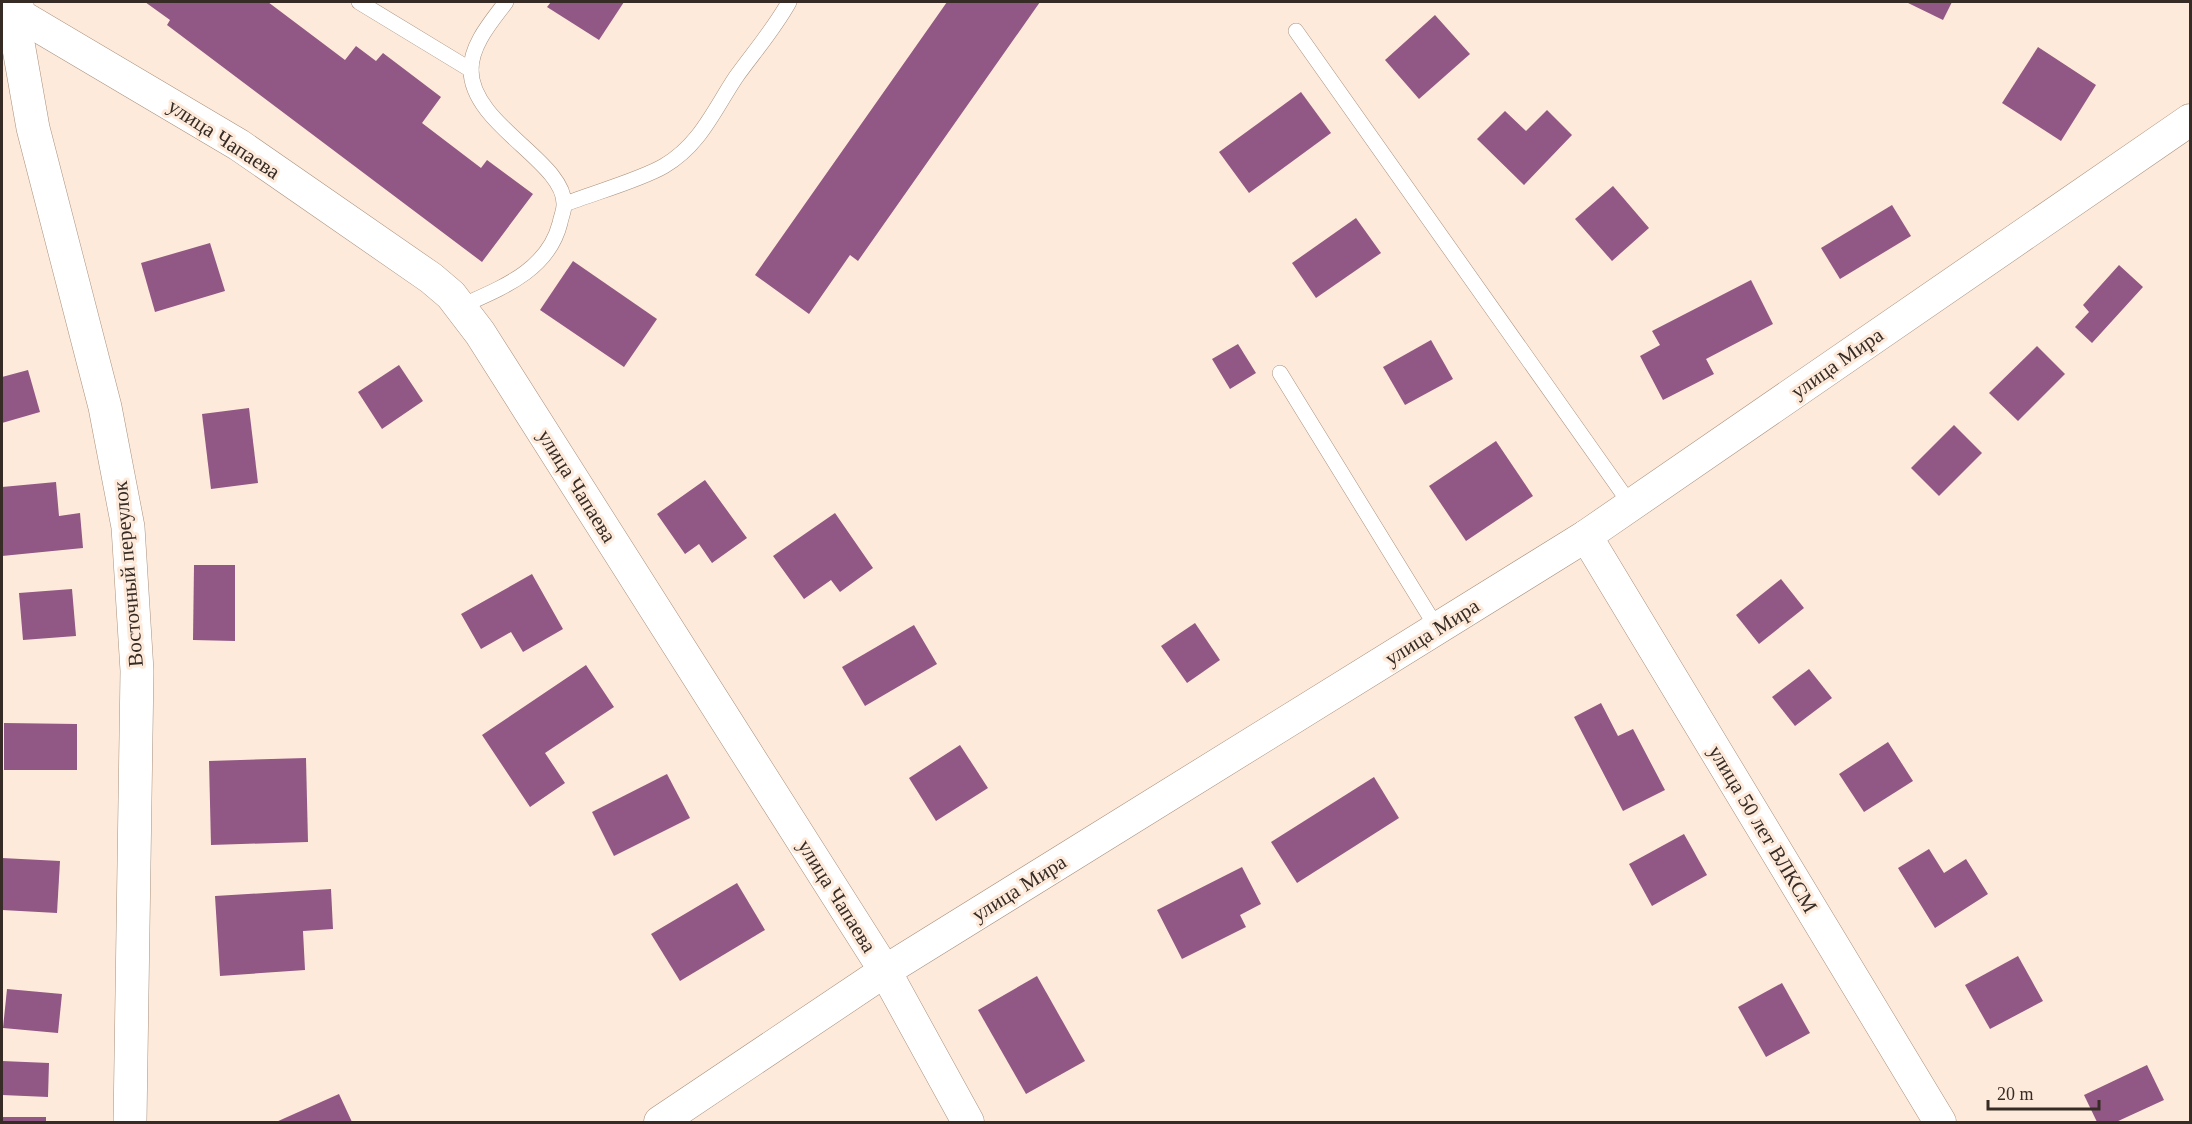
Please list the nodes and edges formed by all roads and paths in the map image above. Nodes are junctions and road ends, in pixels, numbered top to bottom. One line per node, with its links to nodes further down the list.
1 (359, 2): 6 (lane)
2 (506, 2): 6 (lane)
3 (789, 2): 8 (lane)
4 (16, 7): 9 (street, улица Чапаева); 15 (street, Восточный переулок)
5 (1296, 31): 11 (lane)
6 (471, 70): 8 (lane)
7 (2190, 120): 11 (street, улица Мира)
8 (565, 204): 9 (lane)
9 (459, 307): 14 (street, улица Чапаева)
10 (1280, 373): 13 (lane)
11 (1631, 505): 12 (street, улица Мира)
12 (1586, 536): 13 (street, улица Мира); 18 (street, улица 50 лет ВЛКСМ)
13 (1437, 628): 14 (street, улица Мира)
14 (885, 971): 16 (street, улица Мира); 17 (street, улица Чапаева)
15 (130, 1122)
16 (660, 1122)
17 (968, 1122)
18 (1940, 1122)

